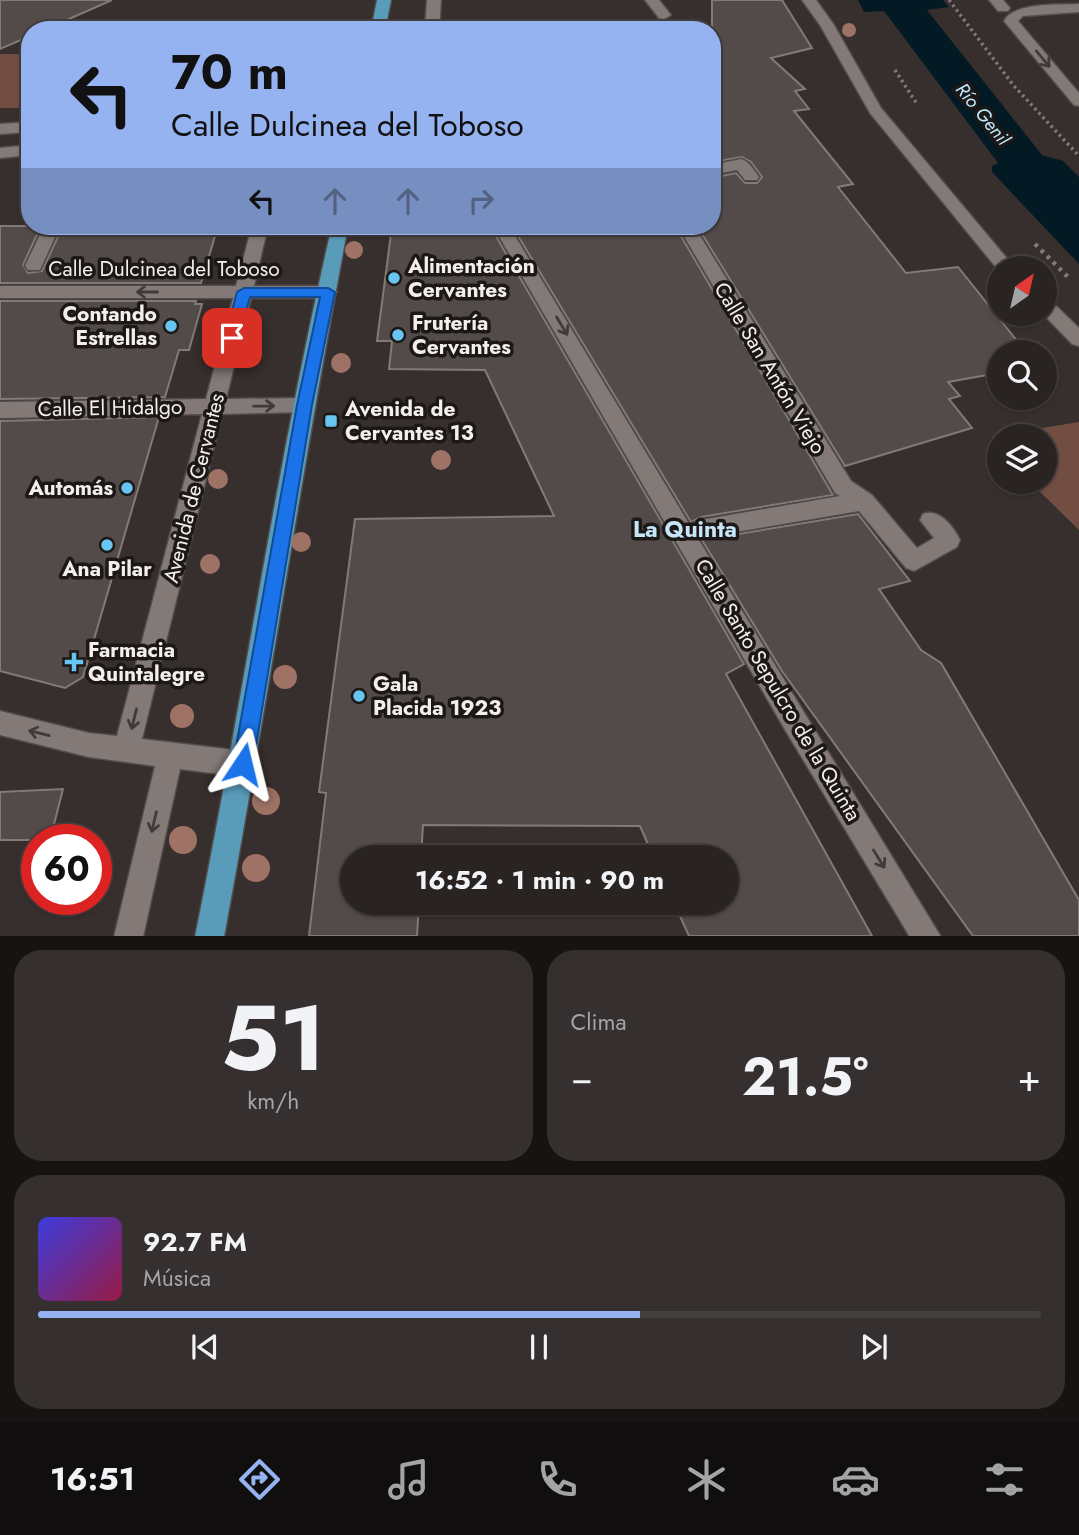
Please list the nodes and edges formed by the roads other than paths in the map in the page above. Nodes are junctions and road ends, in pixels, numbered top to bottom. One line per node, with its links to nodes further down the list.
1 (384, 0): 8 (main road)
2 (434, 0): 9 (street)
3 (652, 0): 7 (street)
4 (809, 0): 22 (street)
5 (1004, 8): 6 (street); 10 (street, one-way to 10)
6 (1079, 8)
7 (664, 15)
8 (380, 21)
9 (433, 21)
10 (1079, 102)
11 (21, 128): 12 (street)
12 (0, 129)
13 (21, 151): 14 (street)
14 (0, 153)
15 (721, 168): 16 (street)
16 (751, 177)
17 (48, 235): 23 (street)
18 (258, 235): 25 (street, Avenida de Cervantes)
19 (338, 235): 26 (main road)
20 (506, 235): 41 (street, Calle Santo Sepulcro de la Quinta, one-way to 41)
21 (690, 235): 32 (street, Calle San Antón Viejo)
22 (996, 256)
23 (34, 265)
24 (0, 292): 25 (street, Calle Dulcinea del Toboso, one-way to 24)
25 (244, 292): 26 (street, Calle Dulcinea del Toboso); 30 (street, Avenida de Cervantes)
26 (328, 292): 29 (main road)
27 (1057, 317): 28 (street)
28 (1079, 339)
29 (304, 405): 30 (street, Calle El Hidalgo, one-way to 29); 38 (main road)
30 (215, 407): 31 (street, Calle El Hidalgo); 36 (street, Avenida de Cervantes, one-way to 36)
31 (0, 410)
32 (864, 500): 33 (street, Calle San Antón Viejo); 34 (street)
33 (931, 520)
34 (701, 529)
35 (0, 723): 36 (street, one-way to 35)
36 (126, 751): 37 (street)
37 (170, 756): 38 (street); 39 (street, one-way to 39)
38 (243, 764): 40 (main road)
39 (128, 936)
40 (209, 936)
41 (927, 936)

